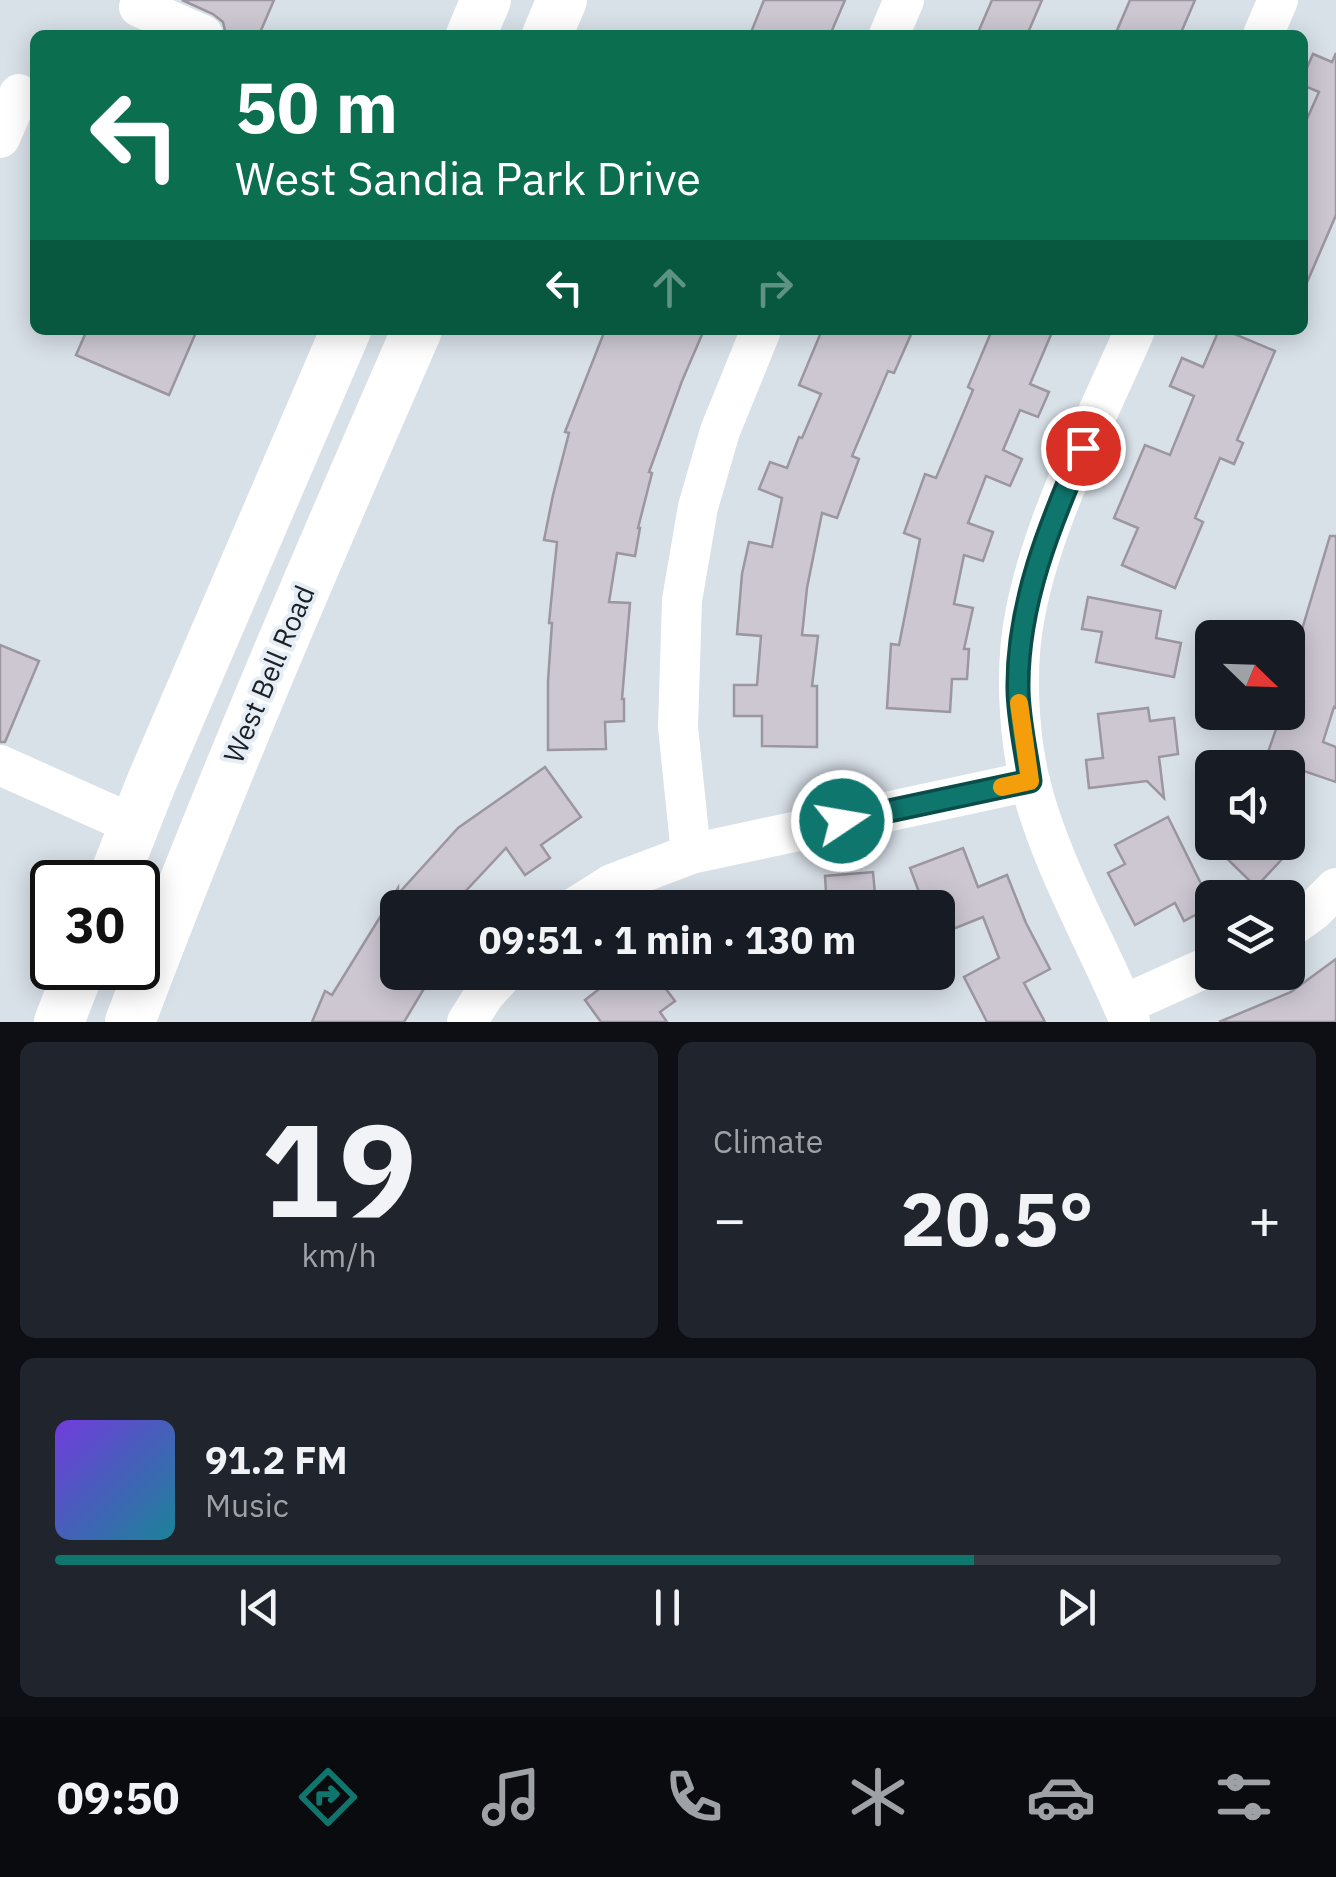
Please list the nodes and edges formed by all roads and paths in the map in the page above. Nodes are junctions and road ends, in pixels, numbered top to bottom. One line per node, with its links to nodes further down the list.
1 (486, 0): 7 (main road)
2 (562, 0): 8 (main road)
3 (904, 0): 9 (street)
4 (1278, 0): 10 (street)
5 (143, 20): 6 (street)
6 (184, 30)
7 (474, 30)
8 (548, 30)
9 (891, 30)
10 (1265, 30)
11 (18, 94): 12 (street)
12 (0, 138)
13 (344, 335): 19 (main road)
14 (414, 335): 30 (main road, West Bell Road)
15 (759, 335): 20 (street)
16 (1133, 335): 18 (street)
17 (0, 765): 19 (street)
18 (1030, 781): 20 (street); 28 (street)
19 (134, 825): 21 (main road)
20 (692, 854): 23 (street)
21 (120, 860)
22 (1336, 888): 24 (street)
23 (602, 890)
24 (1305, 917)
25 (1195, 975): 28 (street)
26 (72, 990): 29 (main road)
27 (489, 990): 31 (street)
28 (1126, 1014)
29 (60, 1022)
30 (130, 1022)
31 (467, 1022)

